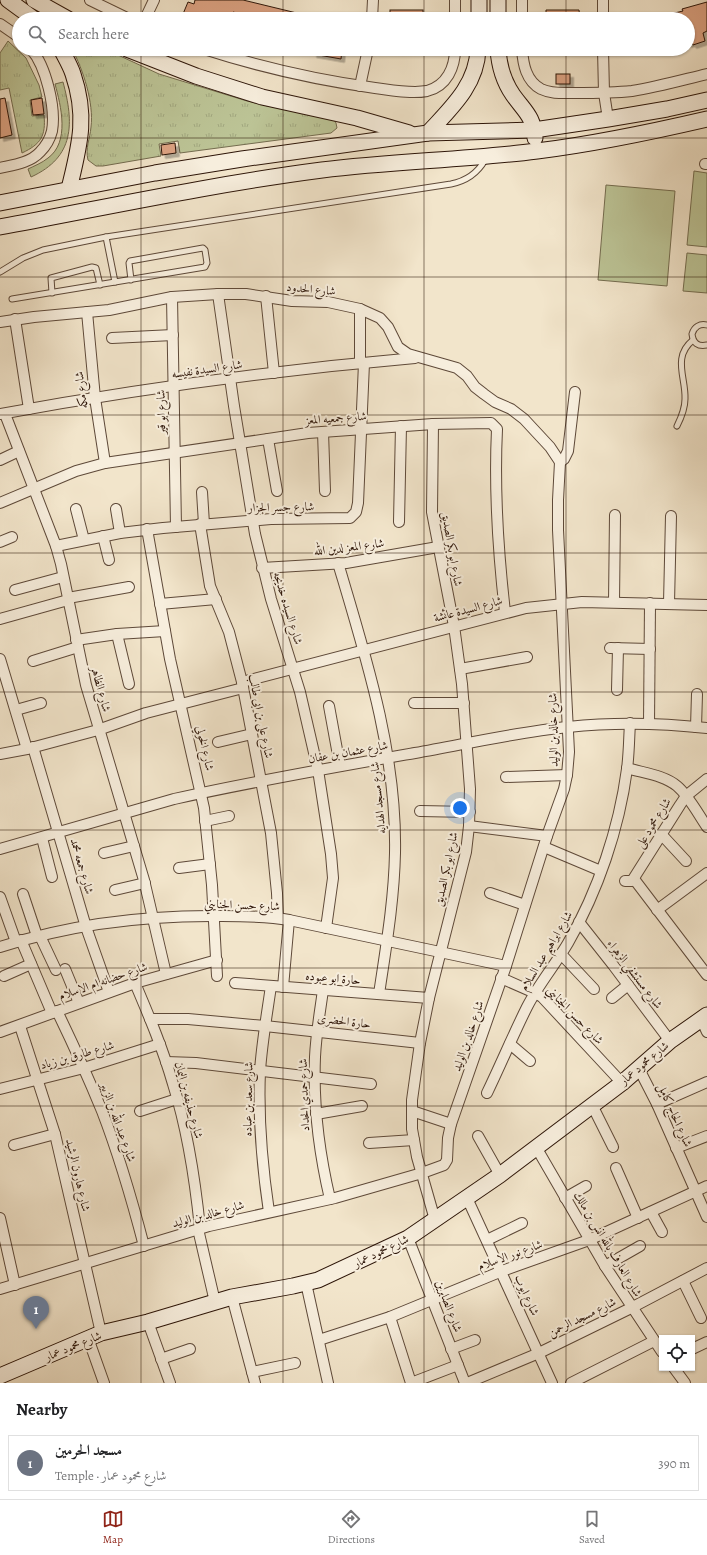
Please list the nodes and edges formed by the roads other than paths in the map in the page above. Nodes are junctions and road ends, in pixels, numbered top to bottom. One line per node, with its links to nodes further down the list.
1 (8, 0): 11 (street)
2 (34, 0): 12 (street)
3 (90, 0): 13 (street)
4 (154, 0): 14 (street)
5 (372, 0): 15 (street)
6 (455, 0): 16 (street)
7 (479, 0): 17 (street)
8 (498, 0): 18 (street)
9 (522, 0): 19 (street)
10 (603, 0): 20 (street)
11 (24, 12)
12 (55, 12)
13 (115, 12)
14 (148, 12)
15 (372, 12)
16 (455, 12)
17 (479, 12)
18 (498, 12)
19 (522, 12)
20 (603, 12)
21 (0, 24): 22 (street)
22 (12, 32)
23 (36, 56): 43 (street)
24 (64, 56): 44 (street)
25 (145, 56): 40 (street)
26 (226, 56): 34 (street)
27 (366, 56): 34 (street)
28 (455, 56): 34 (street)
29 (477, 56): 40 (street)
30 (499, 56): 39 (street)
31 (523, 56): 35 (street)
32 (603, 56): 35 (street)
33 (707, 74): 35 (street)
34 (360, 86)
35 (604, 92): 37 (street)
36 (707, 100): 37 (street)
37 (608, 119): 39 (street)
38 (707, 119): 41 (street)
39 (534, 130): 40 (street); 41 (street)
40 (421, 134): 44 (street)
41 (536, 151): 42 (street)
42 (487, 155): 46 (street); 47 (lane)
43 (0, 168)
44 (69, 189): 45 (street)
45 (0, 203)
46 (0, 227)
47 (106, 238): 48 (lane); 50 (lane)
48 (0, 272)
49 (132, 280): 49 (lane); 50 (lane)
50 (115, 282): 51 (lane)
51 (100, 285): 52 (lane); 52 (lane)
52 (52, 293): 56 (lane)
53 (218, 294): 54 (street, شارع الحدود); 55 (street, شارع الحدود); 69 (street, شارع السيده خديجه)
54 (266, 296): 57 (street, شارع الحدود); 68 (street)
55 (172, 297): 58 (street, شارع الحدود); 62 (street, شارع ابو قير)
56 (12, 299)
57 (360, 308): 66 (street, شارع الحدود); 67 (street, شارع جسر الجزار)
58 (87, 312): 59 (street, شارع الحدود); 72 (street, شارع مكه)
59 (15, 319): 60 (street, شارع الحدود); 73 (street)
60 (0, 322)
61 (707, 325): 64 (lane)
62 (173, 335): 63 (street); 70 (street, شارع ابو قير)
63 (112, 338)
64 (693, 340): 65 (lane); 77 (lane)
65 (707, 345)
66 (420, 358): 67 (street, شارع السيدة نفيسه); 85 (street, شارع الحدود)
67 (362, 363): 68 (street, شارع السيدة نفيسه); 78 (street, شارع جسر الجزار)
68 (274, 373): 69 (street, شارع السيدة نفيسه)
69 (230, 379): 70 (street, شارع السيدة نفيسه); 81 (street, شارع السيده خديجه)
70 (174, 387): 72 (street, شارع السيدة نفيسه); 83 (street, شارع ابو قير)
71 (575, 392): 85 (street)
72 (95, 398): 73 (street, شارع السيدة نفيسه); 86 (street, شارع مكه)
73 (29, 409): 74 (street, شارع السيدة نفيسه)
74 (2, 414): 82 (street, شارع الظاهر)
75 (433, 424): 76 (street, شارع جمعيه المعز); 107 (street, شارع ابو بكر الصديق); 122 (street, شارع جمعيه المعز)
76 (401, 426): 78 (street, شارع جمعيه المعز); 97 (street)
77 (677, 426)
78 (361, 430): 79 (street, شارع جمعيه المعز); 96 (street, شارع جسر الجزار)
79 (323, 432): 80 (street, شارع جمعيه المعز); 89 (street)
80 (268, 439): 81 (street, شارع جمعيه المعز); 88 (street)
81 (240, 443): 83 (street, شارع جمعيه المعز); 96 (street, شارع السيده خديجه)
82 (19, 452): 84 (street); 87 (street, شارع الظاهر)
83 (175, 453): 86 (street, شارع جمعيه المعز); 99 (street, شارع ابو قير)
84 (0, 460)
85 (560, 462): 120 (street, شارع خالد بن الوليد)
86 (104, 463): 87 (street, شارع جمعيه المعز)
87 (33, 488): 91 (street, شارع جمعيه المعز); 106 (street, شارع الظاهر)
88 (277, 491)
89 (325, 491)
90 (202, 492): 98 (street, شارع على بن ابى طالب)
91 (0, 503)
92 (76, 509): 104 (street)
93 (116, 509): 101 (street)
94 (615, 515): 116 (street)
95 (672, 516): 118 (street)
96 (253, 520): 98 (street, شارع جسر الجزار); 110 (street, شارع السيده خديجه)
97 (399, 522)
98 (202, 524): 99 (street, شارع جسر الجزار); 115 (street, شارع على بن ابى طالب)
99 (176, 526): 100 (street, شارع جسر الجزار)
100 (146, 529): 101 (street, شارع جسر الجزار); 119 (street, شارع الخولي)
101 (120, 533): 102 (street, شارع جسر الجزار)
102 (103, 536): 104 (street, شارع جسر الجزار); 108 (street)
103 (12, 537): 105 (street)
104 (84, 540): 106 (street, شارع جسر الجزار)
105 (0, 542)
106 (56, 546): 111 (street, شارع الظاهر)
107 (438, 547): 109 (street, شارع المعز لدين الله); 124 (street, شارع ابو بكر الصديق)
108 (109, 560)
109 (338, 563): 110 (street, شارع المعز لدين الله); 129 (street, شارع مسجد الهدايه)
110 (262, 568): 133 (street, شارع السيده خديجه)
111 (64, 577): 113 (street); 114 (street, شارع الظاهر)
112 (129, 587): 114 (street)
113 (15, 590)
114 (68, 599): 123 (street); 127 (street, شارع الظاهر)
115 (216, 599): 119 (street); 136 (street, شارع على بن ابى طالب)
116 (614, 602): 117 (street, شارع السيدة عائشة); 120 (street, شارع السيدة عائشة)
117 (650, 603): 118 (street, شارع السيدة عائشة); 128 (street)
118 (669, 603): 121 (street, شارع السيدة عائشة)
119 (160, 604): 125 (street, شارع الخولي)
120 (562, 604): 122 (street, شارع السيدة عائشة); 147 (street, شارع خالد بن الوليد)
121 (707, 605)
122 (505, 612): 124 (street, شارع السيدة عائشة)
123 (0, 619)
124 (454, 626): 129 (street, شارع السيدة عائشة); 134 (street, شارع ابو بكر الصديق)
125 (165, 631): 126 (street); 142 (street, شارع الخولي)
126 (117, 634): 127 (street); 135 (street)
127 (77, 644): 132 (street); 150 (street, شارع الظاهر)
128 (650, 649): 137 (street); 146 (street)
129 (363, 650): 133 (street, شارع السيدة عائشة); 156 (street, شارع مسجد الهدايه)
130 (527, 657): 134 (street)
131 (0, 659): 144 (street, شارع جمعه محمد)
132 (33, 661)
133 (293, 668): 136 (street, شارع السيدة عائشة); 159 (street, شارع السيده خديجه)
134 (460, 670): 141 (street, شارع ابو بكر الصديق)
135 (129, 684)
136 (242, 685): 142 (street, شارع السيدة عائشة); 151 (street, شارع على بن ابى طالب)
137 (617, 690)
138 (697, 694): 148 (street)
139 (41, 703): 144 (street)
140 (414, 703): 141 (street)
141 (464, 703): 153 (street, شارع ابو بكر الصديق)
142 (181, 704): 150 (street, شارع السيدة عائشة); 164 (street, شارع الخولي)
143 (329, 706): 157 (street)
144 (16, 710): 154 (street, شارع جمعه محمد)
145 (630, 723): 146 (street, شارع عثمان بن عفان); 147 (street, شارع عثمان بن عفان); 158 (street, شارع ابراهيم عبد السلام)
146 (649, 724): 148 (street, شارع عثمان بن عفان)
147 (567, 727): 153 (street, شارع عثمان بن عفان); 160 (street, شارع خالد بن الوليد)
148 (696, 727): 149 (street, شارع عثمان بن عفان)
149 (707, 728)
150 (98, 730): 154 (street, شارع السيدة عائشة); 168 (street, شارع الظاهر)
151 (252, 734): 152 (street); 163 (street, شارع على بن ابى طالب)
152 (218, 742)
153 (467, 744): 156 (street, شارع عثمان بن عفان); 167 (street, شارع ابو بكر الصديق)
154 (30, 748): 155 (street, شارع السيدة عائشة); 173 (street, شارع جمعه محمد)
155 (0, 754)
156 (387, 758): 157 (street, شارع عثمان بن عفان); 202 (street, شارع مسجد الهدايه)
157 (340, 766): 159 (street, شارع عثمان بن عفان)
158 (627, 768): 165 (street); 184 (street, شارع ابراهيم عبد السلام)
159 (318, 770): 163 (street, شارع عثمان بن عفان); 200 (street, شارع السيده خديجه)
160 (567, 775): 161 (street); 175 (street, شارع خالد بن الوليد)
161 (506, 777)
162 (707, 779): 165 (street, شارع محمود على)
163 (261, 780): 164 (street, شارع عثمان بن عفان); 196 (street, شارع على بن ابى طالب)
164 (202, 793): 168 (street, شارع عثمان بن عفان); 170 (street, شارع الخولي)
165 (686, 796): 172 (street); 174 (street, شارع محمود على)
166 (420, 811): 167 (street)
167 (470, 812): 171 (street, شارع ابو بكر الصديق)
168 (124, 814): 173 (street, شارع عثمان بن عفان); 177 (street, شارع الظاهر)
169 (229, 816): 170 (street)
170 (206, 821): 182 (street, شارع الخولي)
171 (469, 826): 175 (street); 205 (street, شارع ابو بكر الصديق)
172 (707, 827)
173 (59, 833): 176 (street, شارع عثمان بن عفان); 199 (street, شارع جمعه محمد)
174 (661, 834): 181 (street); 193 (street, شارع محمود على)
175 (547, 836): 178 (street, شارع خالد بن الوليد)
176 (42, 838): 179 (street, شارع عثمان بن عفان); 186 (street)
177 (134, 846): 180 (street); 187 (street, شارع الظاهر)
178 (544, 847): 184 (street); 192 (street, شارع خالد بن الوليد)
179 (0, 849)
180 (104, 853)
181 (686, 861)
182 (210, 864): 183 (street); 194 (street, شارع الخولي)
183 (179, 868)
184 (601, 871): 198 (street, شارع ابراهيم عبد السلام)
185 (707, 874): 193 (street)
186 (52, 877)
187 (145, 883): 188 (street); 195 (street, شارع الظاهر)
188 (115, 890)
189 (490, 893): 192 (street)
190 (23, 894): 201 (street)
191 (0, 897): 203 (street, شارع عبد الله بن الزبير)
192 (525, 905): 209 (street, شارع خالد بن الوليد)
193 (657, 910): 211 (street)
194 (214, 916): 195 (street, شارع حسن الجنايني); 196 (street, شارع حسن الجنايني); 207 (street, شارع الخولي)
195 (153, 918): 199 (street, شارع حسن الجنايني); 210 (street, شارع الظاهر)
196 (278, 918): 197 (street, شارع حسن الجنايني)
197 (289, 920): 200 (street, شارع حسن الجنايني); 219 (street)
198 (579, 922): 206 (street, شارع ابراهيم عبد السلام); 217 (street, شارع مستشفي الزهراء)
199 (86, 926): 201 (street, شارع حسن الجنايني); 222 (street, شارع جمعه محمد)
200 (326, 928): 202 (street, شارع حسن الجنايني)
201 (38, 936): 203 (street, شارع حسن الجنايني); 227 (street)
202 (387, 940): 205 (street, شارع حسن الجنايني); 224 (street, شارع مسجد الهدايه)
203 (18, 941): 204 (street, شارع حسن الجنايني); 208 (street, شارع عبد الله بن الزبير)
204 (0, 947)
205 (440, 952): 209 (street, شارع حسن الجنايني); 225 (street, شارع ابو بكر الصديق)
206 (561, 954): 220 (street); 223 (street, شارع ابراهيم عبد السلام)
207 (217, 960): 210 (street, شارع حضانه ام الاسلام); 213 (street, شارع الخولي)
208 (31, 964): 212 (street); 228 (street, شارع عبد الله بن الزبير)
209 (506, 966): 214 (street, شارع خالد بن الوليد)
210 (166, 974): 215 (street, شارع حضانه ام الاسلام)
211 (707, 975)
212 (4, 976)
213 (217, 976)
214 (501, 978): 223 (street, شارع حسن الجنايني); 258 (street, شارع خالد بن الوليد)
215 (135, 983): 222 (street, شارع حضانه ام الاسلام); 229 (street, شارع حذيفه بن اليمان)
216 (235, 983): 218 (street, حارة ابو عبوده)
217 (628, 985): 226 (street); 235 (street, شارع مستشفي الزهراء)
218 (271, 986): 219 (street, حارة ابو عبوده); 232 (street, شارع سعد بن عباده)
219 (284, 987): 221 (street, حارة ابو عبوده)
220 (594, 989)
221 (323, 990): 224 (street, حارة ابو عبوده); 233 (street, شارع حمدي الحداد)
222 (109, 992): 227 (street, شارع حضانه ام الاسلام)
223 (536, 993): 238 (street, شارع ابراهيم عبد السلام); 247 (street, شارع حسن الجنايني)
224 (379, 994): 225 (street, حارة ابو عبوده)
225 (429, 998): 236 (street, شارع ابو بكر الصديق)
226 (612, 998)
227 (79, 1003): 228 (street, شارع حضانه ام الاسلام)
228 (54, 1012): 231 (street, شارع حضانه ام الاسلام); 241 (street, شارع عبد الله بن الزبير)
229 (150, 1018): 232 (street); 237 (street, شارع حذيفه بن اليمان)
230 (705, 1022): 235 (street, شارع محمود عمار)
231 (20, 1026): 234 (street, شارع حضانه ام الاسلام); 245 (street, شارع هارون الرشيد)
232 (265, 1026): 233 (street, حارة الحضرى); 243 (street, شارع سعد بن عباده)
233 (318, 1031): 236 (street, حارة الحضرى); 244 (street, شارع حمدي الحداد)
234 (0, 1032)
235 (670, 1042): 242 (street, شارع محمود عمار)
236 (420, 1043): 256 (street, شارع ابو بكر الصديق)
237 (160, 1044): 240 (street, شارع حذيفه بن اليمان); 241 (street, شارع طارق بن زياد)
238 (510, 1044): 239 (street); 250 (street, شارع ابراهيم عبد السلام)
239 (530, 1061)
240 (166, 1062): 243 (street); 251 (street, شارع حذيفه بن اليمان)
241 (84, 1068): 245 (street, شارع طارق بن زياد); 289 (street, شارع عبد الله بن الزبير)
242 (639, 1069): 247 (street, شارع محمود عمار); 252 (street, شارع الحاج كامل)
243 (260, 1070): 244 (street); 277 (street, شارع سعد بن عباده)
244 (315, 1077): 248 (street); 257 (street, شارع حمدي الحداد)
245 (38, 1080): 249 (street, شارع طارق بن زياد); 259 (street, شارع هارون الرشيد)
246 (707, 1082): 252 (street)
247 (622, 1083): 253 (street, شارع محمود عمار)
248 (371, 1084)
249 (0, 1089)
250 (488, 1093)
251 (177, 1099): 255 (street); 284 (street, شارع حذيفه بن اليمان)
252 (657, 1104): 267 (street, شارع الحاج كامل)
253 (592, 1105): 265 (street, شارع محمود عمار); 266 (street)
254 (362, 1106): 257 (street)
255 (140, 1110)
256 (412, 1111): 258 (street); 262 (street, شارع ابو بكر الصديق)
257 (316, 1114): 276 (street, شارع حمدي الحداد)
258 (451, 1124): 269 (street, شارع خالد بن الوليد)
259 (55, 1134): 264 (street); 291 (street, شارع هارون الرشيد)
260 (478, 1136): 270 (street)
261 (707, 1136): 267 (street)
262 (414, 1140): 263 (street); 269 (street, شارع ابو بكر الصديق)
263 (369, 1143)
264 (14, 1145)
265 (536, 1147): 270 (street, شارع محمود عمار); 275 (street, شارع العارف بالله انس بن مالك)
266 (613, 1147)
267 (676, 1148): 273 (street, شارع الحاج كامل)
268 (616, 1168): 281 (street)
269 (422, 1173): 276 (street, شارع خالد بن الوليد); 282 (street, شارع ابو بكر الصديق)
270 (500, 1175): 274 (street, شارع محمود عمار)
271 (586, 1186): 275 (street)
272 (707, 1186): 273 (street, شارع نور الاسلام)
273 (695, 1192): 278 (street, شارع نور الاسلام); 279 (street, شارع الحاج كامل)
274 (467, 1198): 282 (street, شارع محمود عمار); 287 (street, شارع ايوب)
275 (565, 1198): 288 (street, شارع العارف بالله انس بن مالك)
276 (330, 1199): 277 (street, شارع خالد بن الوليد)
277 (269, 1212): 284 (street, شارع خالد بن الوليد)
278 (651, 1212): 281 (street, شارع نور الاسلام); 285 (street)
279 (707, 1217)
280 (0, 1218): 297 (street)
281 (638, 1218): 288 (street, شارع نور الاسلام)
282 (435, 1220): 286 (street, شارع محمود عمار)
283 (522, 1223): 287 (street)
284 (199, 1229): 289 (street, شارع خالد بن الوليد); 301 (street, شارع حذيفه بن اليمان)
285 (662, 1232)
286 (408, 1238): 296 (street, شارع محمود عمار); 300 (street, شارع الصابرين)
287 (487, 1240): 294 (street, شارع ايوب)
288 (589, 1240): 292 (street, شارع العارف بالله انس بن مالك); 294 (street, شارع نور الاسلام)
289 (144, 1246): 291 (street, شارع خالد بن الوليد)
290 (640, 1246): 292 (street)
291 (85, 1264): 297 (street, شارع خالد بن الوليد); 306 (street, شارع هارون الرشيد)
292 (605, 1266): 302 (street, شارع العارف بالله انس بن مالك)
293 (707, 1268): 295 (street, شارع مسجد الرحمن)
294 (502, 1271): 300 (street, شارع نور الاسلام); 315 (street, شارع ايوب)
295 (683, 1281): 302 (street, شارع مسجد الرحمن); 304 (street)
296 (306, 1283): 299 (street, شارع محمود عمار); 307 (street)
297 (14, 1285): 298 (street, شارع خالد بن الوليد)
298 (0, 1289)
299 (232, 1297): 301 (street, شارع محمود عمار); 320 (street)
300 (433, 1300): 303 (street, شارع نور الاسلام); 313 (street, شارع الصابرين)
301 (214, 1302): 305 (street, شارع محمود عمار)
302 (631, 1308): 309 (street, شارع العارف بالله انس بن مالك); 315 (street, شارع مسجد الرحمن)
303 (390, 1317): 307 (street, شارع نور الاسلام); 326 (street)
304 (701, 1318)
305 (148, 1322): 306 (street, شارع محمود عمار); 316 (street)
306 (95, 1336): 321 (street, شارع محمود عمار); 322 (street, شارع هارون الرشيد)
307 (319, 1340): 325 (street)
308 (475, 1340): 313 (street)
309 (654, 1341): 311 (street, شارع العارف بالله انس بن مالك); 329 (street)
310 (707, 1342): 312 (street)
311 (659, 1348)
312 (695, 1348)
313 (451, 1349): 318 (street, شارع الصابرين)
314 (190, 1350): 316 (street)
315 (539, 1353): 327 (street, شارع مسجد الرحمن); 328 (street, شارع ايوب)
316 (161, 1359): 323 (street)
317 (295, 1363): 320 (street)
318 (458, 1365): 326 (street); 327 (street, شارع الصابرين)
319 (676, 1371): 330 (street)
320 (252, 1372): 324 (street)
321 (0, 1376)
322 (104, 1383)
323 (170, 1383)
324 (255, 1383)
325 (328, 1383)
326 (411, 1383)
327 (466, 1383)
328 (552, 1383)
329 (571, 1383)
330 (685, 1383)

